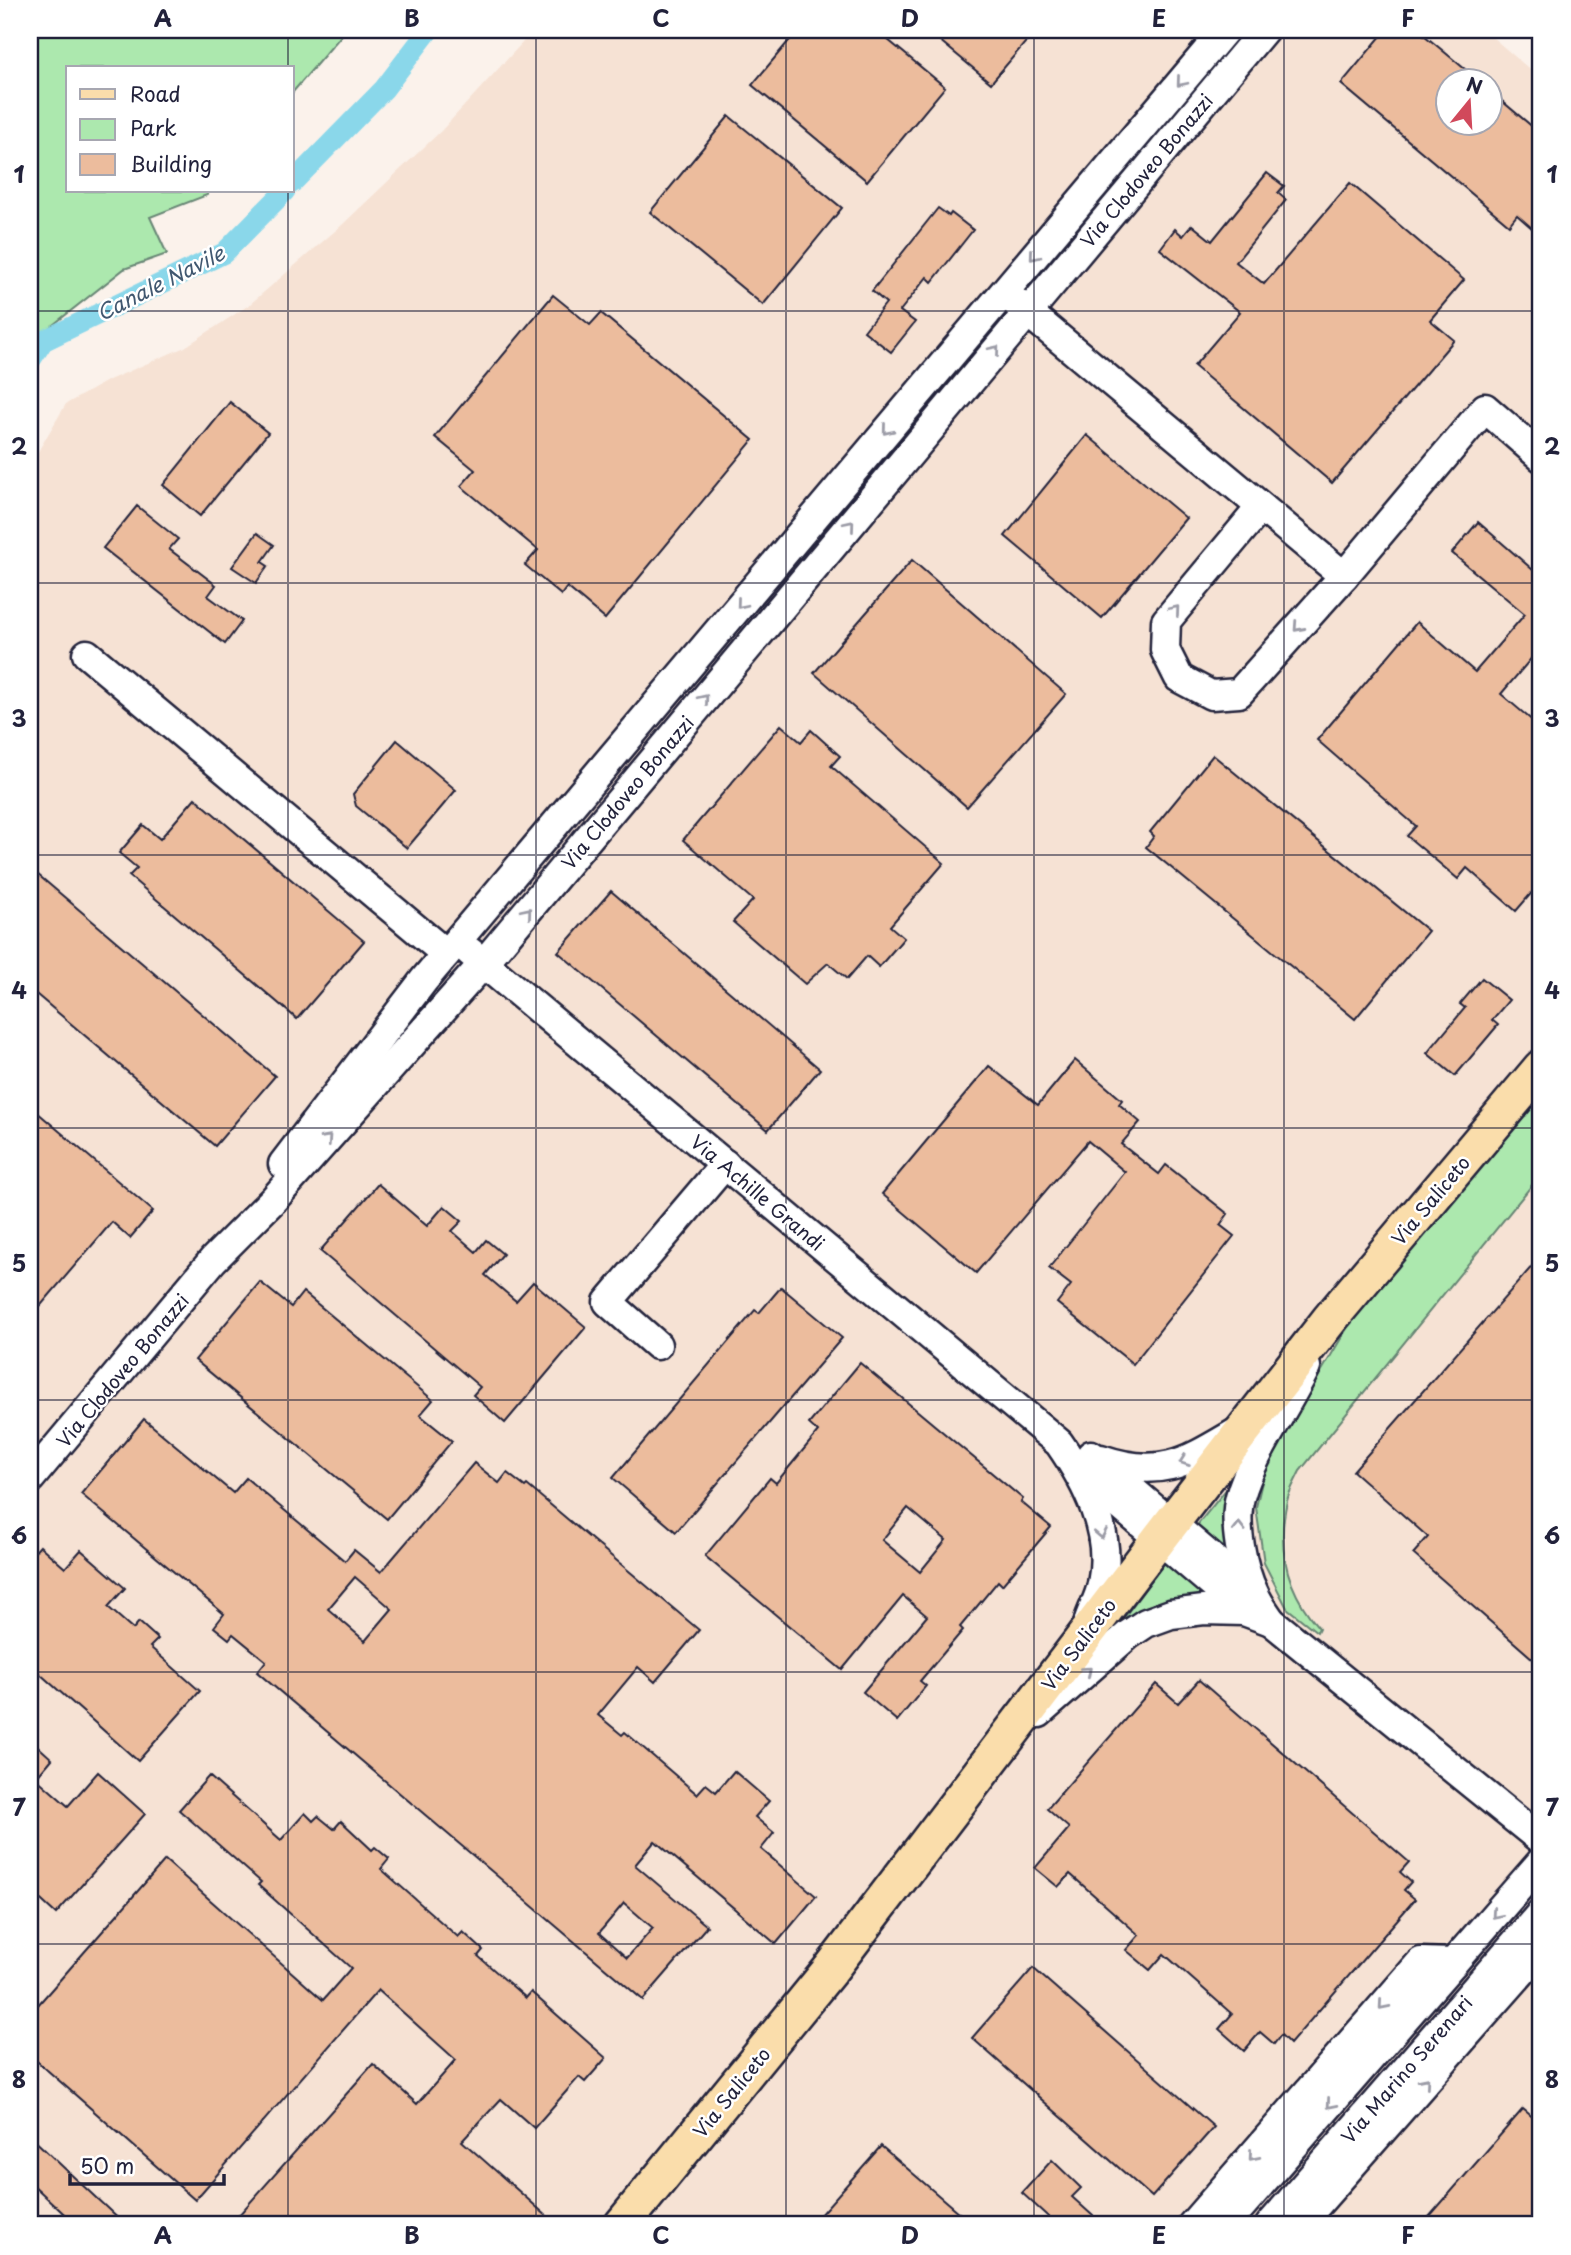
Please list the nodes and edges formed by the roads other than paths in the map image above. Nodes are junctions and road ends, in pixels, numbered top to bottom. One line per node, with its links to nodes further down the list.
1 (1224, 30): 3 (street, Via Clodoveo Bonazzi, one-way to 3)
2 (1264, 30): 4 (street, Via Clodoveo Bonazzi)
3 (1003, 292): 4 (street); 9 (street, Via Clodoveo Bonazzi, one-way to 9)
4 (1027, 311): 6 (street); 10 (street, Via Clodoveo Bonazzi, one-way to 4)
5 (1541, 457): 7 (street)
6 (1261, 507): 7 (street); 7 (street, one-way to 6)
7 (1344, 576)
8 (87, 654): 9 (street)
9 (452, 947): 10 (street, Via Achille Grandi); 13 (street, Via Clodoveo Bonazzi)
10 (483, 964): 12 (street, Via Achille Grandi); 13 (street, Via Clodoveo Bonazzi, one-way to 10)
11 (1541, 1068): 14 (main road, Via Saliceto)
12 (725, 1164): 15 (street); 17 (street, Via Achille Grandi)
13 (214, 1260): 18 (street, Via Clodoveo Bonazzi)
14 (1329, 1319): 16 (main road, Via Saliceto); 20 (street, one-way to 14)
15 (657, 1345)
16 (1244, 1429): 17 (street, one-way to 17); 19 (main road, Via Saliceto)
17 (1084, 1463): 19 (street, Via Achille Grandi); 21 (street, Via Achille Grandi, one-way to 21)
18 (30, 1479)
19 (1166, 1530): 20 (street); 21 (main road, Via Saliceto)
20 (1249, 1602): 22 (street, one-way to 20); 23 (street)
21 (1080, 1642): 22 (main road, Via Saliceto)
22 (999, 1748): 30 (main road, Via Saliceto)
23 (1541, 1840)
24 (1541, 1862): 29 (street, Via Marino Serenari, one-way to 29)
25 (1541, 1913): 27 (street, Via Marino Serenari)
26 (1541, 1950): 27 (street, Via Marino Serenari)
27 (1495, 1985): 28 (street, Via Marino Serenari, one-way to 27)
28 (1391, 2103): 33 (street, Via Marino Serenari); 34 (street, Via Marino Serenari)
29 (1239, 2190): 31 (street, Via Marino Serenari); 32 (street, Via Marino Serenari)
30 (622, 2225)
31 (1192, 2225)
32 (1225, 2225)
33 (1270, 2225)
34 (1300, 2225)

